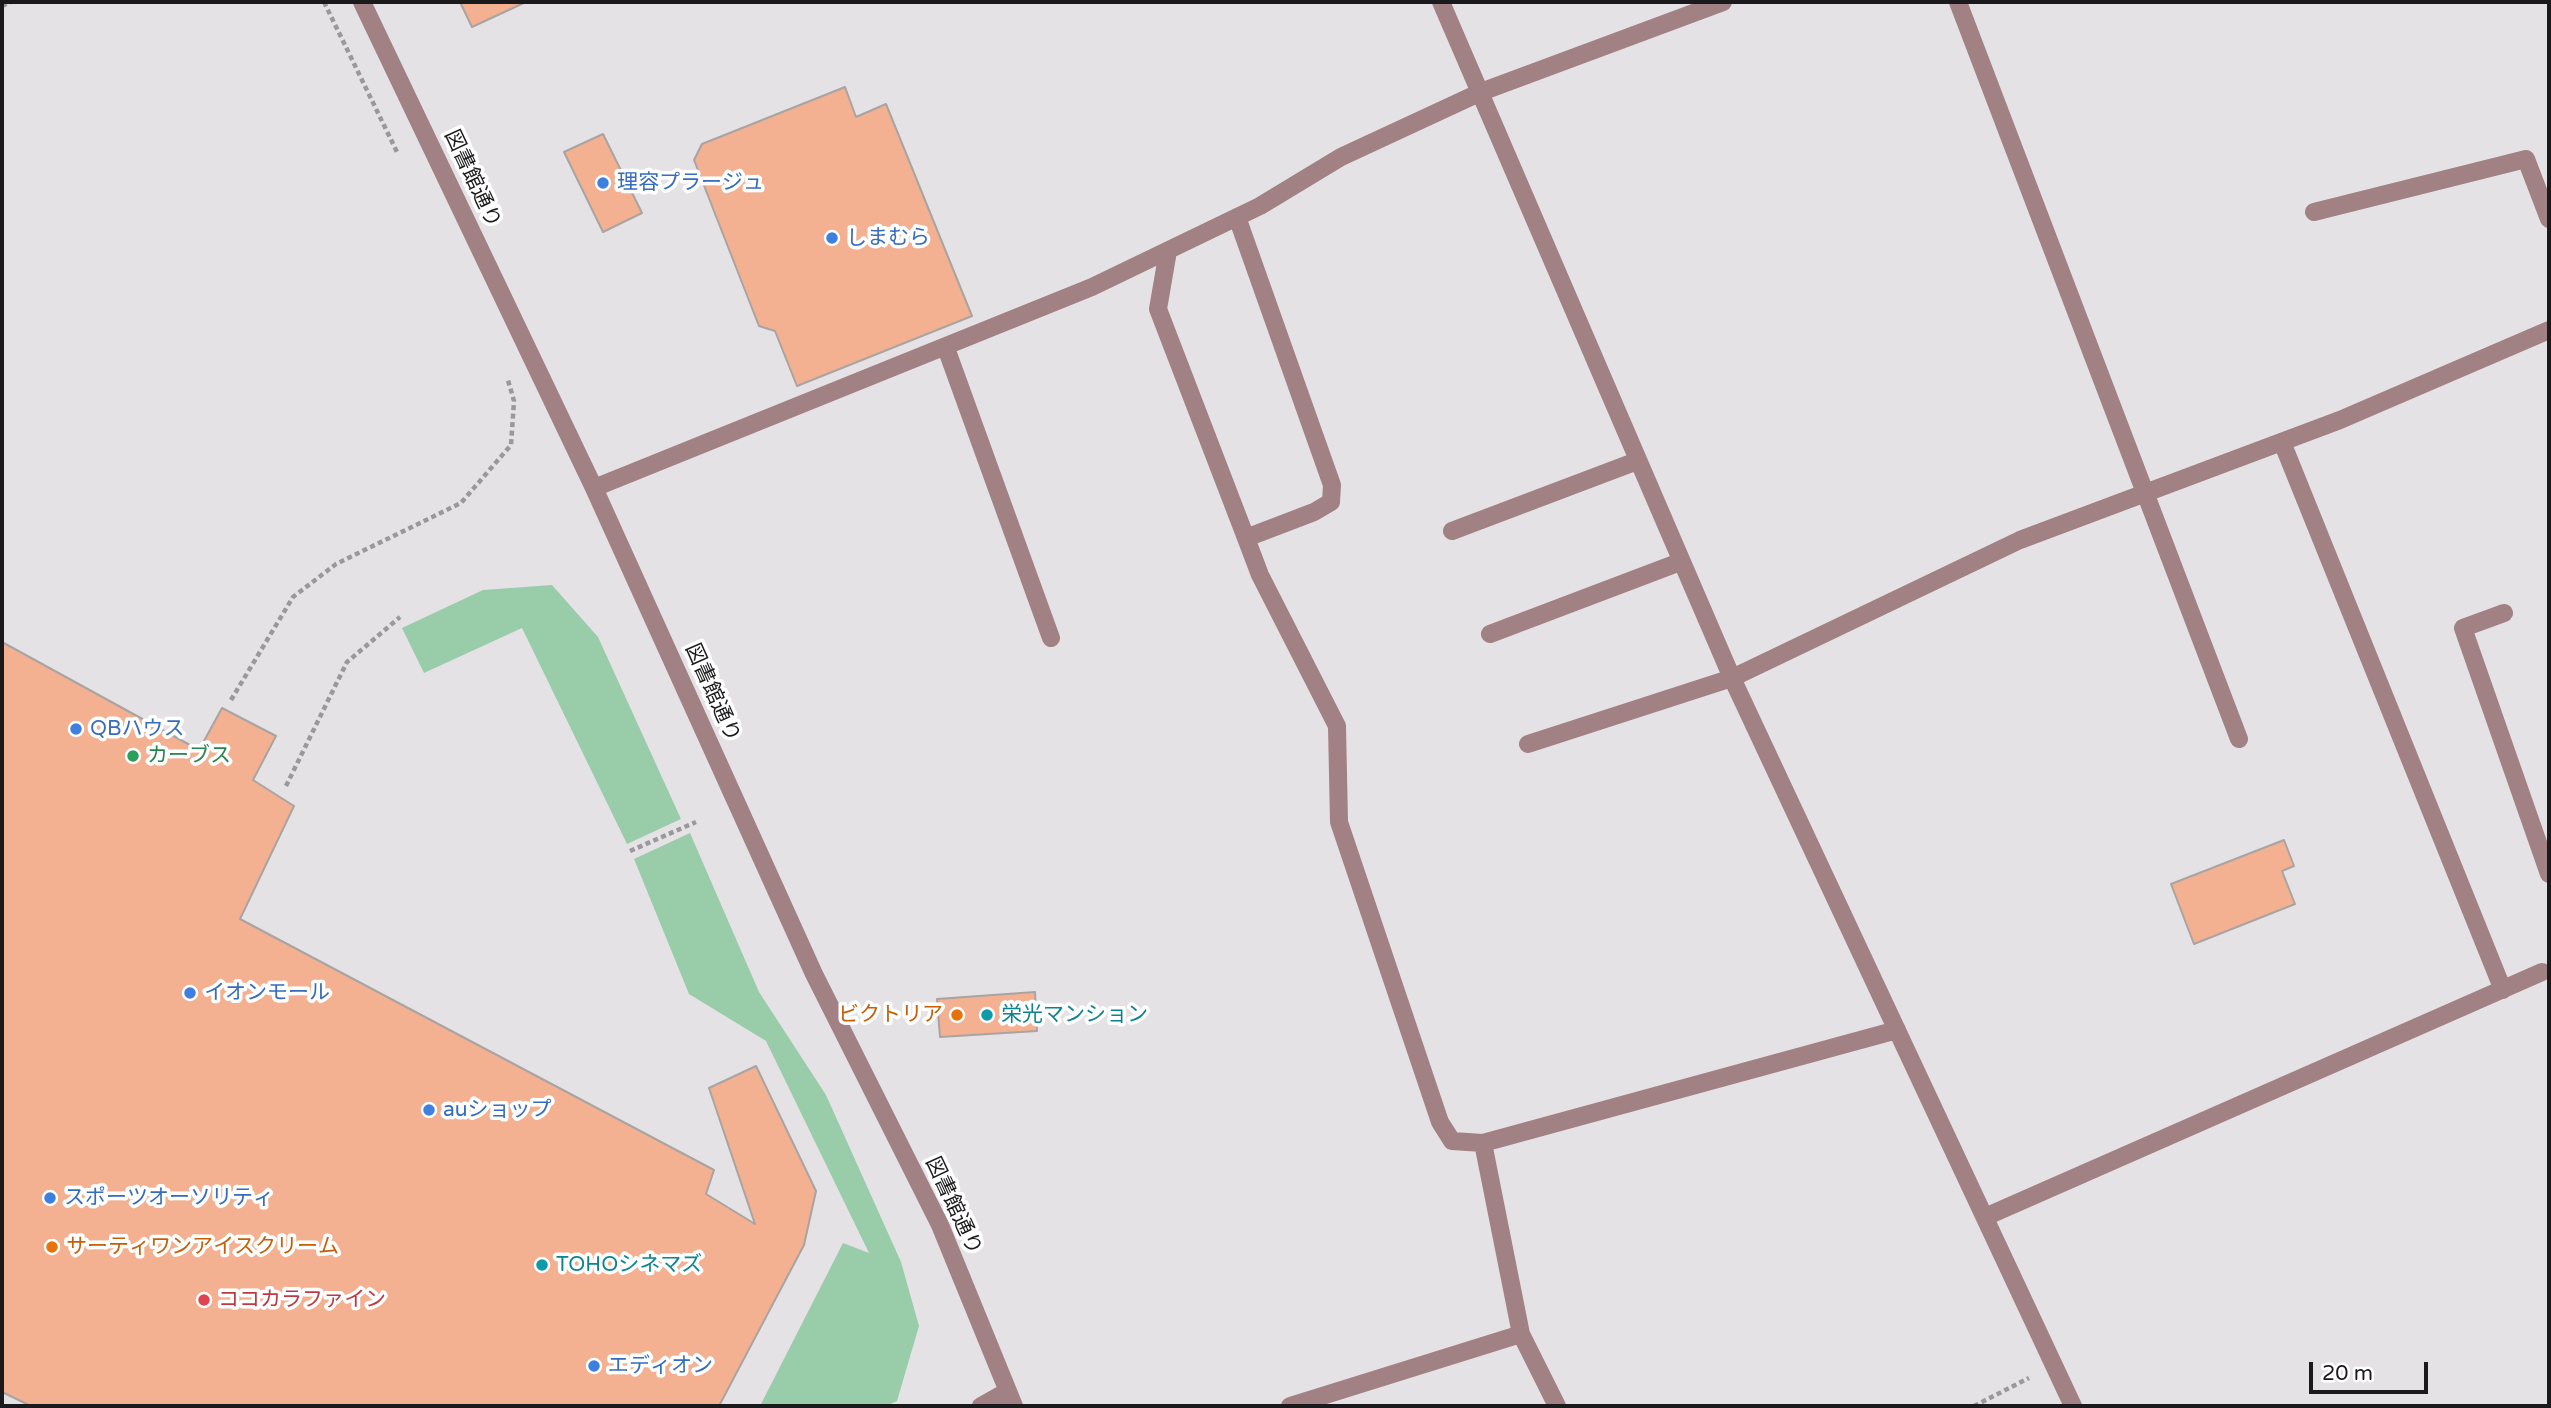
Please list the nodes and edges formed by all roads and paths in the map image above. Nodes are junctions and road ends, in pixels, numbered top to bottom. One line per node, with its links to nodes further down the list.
1 (11, 2): 7 (path)
2 (324, 2): 9 (path)
3 (362, 2): 19 (street, 図書館通り)
4 (1441, 2): 8 (street)
5 (1716, 2): 8 (street)
6 (1958, 2): 20 (street)
7 (2, 6)
8 (1481, 92): 11 (street); 18 (street)
9 (402, 161)
10 (2314, 212): 12 (street)
11 (1237, 217): 13 (street); 22 (street)
12 (2549, 219)
13 (1168, 251): 15 (street); 22 (street)
14 (2549, 330): 17 (street)
15 (946, 348): 19 (street); 27 (street)
16 (504, 369): 29 (path)
17 (2282, 442): 20 (street); 37 (street)
18 (1637, 461): 21 (street); 23 (street)
19 (594, 488): 44 (street, 図書館通り)
20 (2145, 493): 28 (street); 30 (street)
21 (1452, 531)
22 (1247, 538): 40 (street)
23 (1680, 562): 26 (street); 28 (street)
24 (2504, 613): 35 (street)
25 (400, 617): 32 (path)
26 (1490, 634)
27 (1051, 638)
28 (1732, 678): 31 (street); 39 (street)
29 (231, 700)
30 (2239, 739)
31 (1528, 744)
32 (286, 786)
33 (696, 822): 34 (path)
34 (630, 851)
35 (2549, 874)
36 (2546, 970): 37 (street); 38 (street)
37 (2502, 990): 41 (street)
38 (2549, 990)
39 (1897, 1030): 40 (street); 41 (street)
40 (1483, 1143): 42 (street)
41 (1985, 1217): 43 (street)
42 (1521, 1334): 46 (street); 47 (street)
43 (2053, 1366): 48 (path); 49 (street)
44 (1010, 1399): 45 (street)
45 (981, 1406)
46 (1290, 1406)
47 (1557, 1406)
48 (1974, 1406)
49 (2073, 1406)

